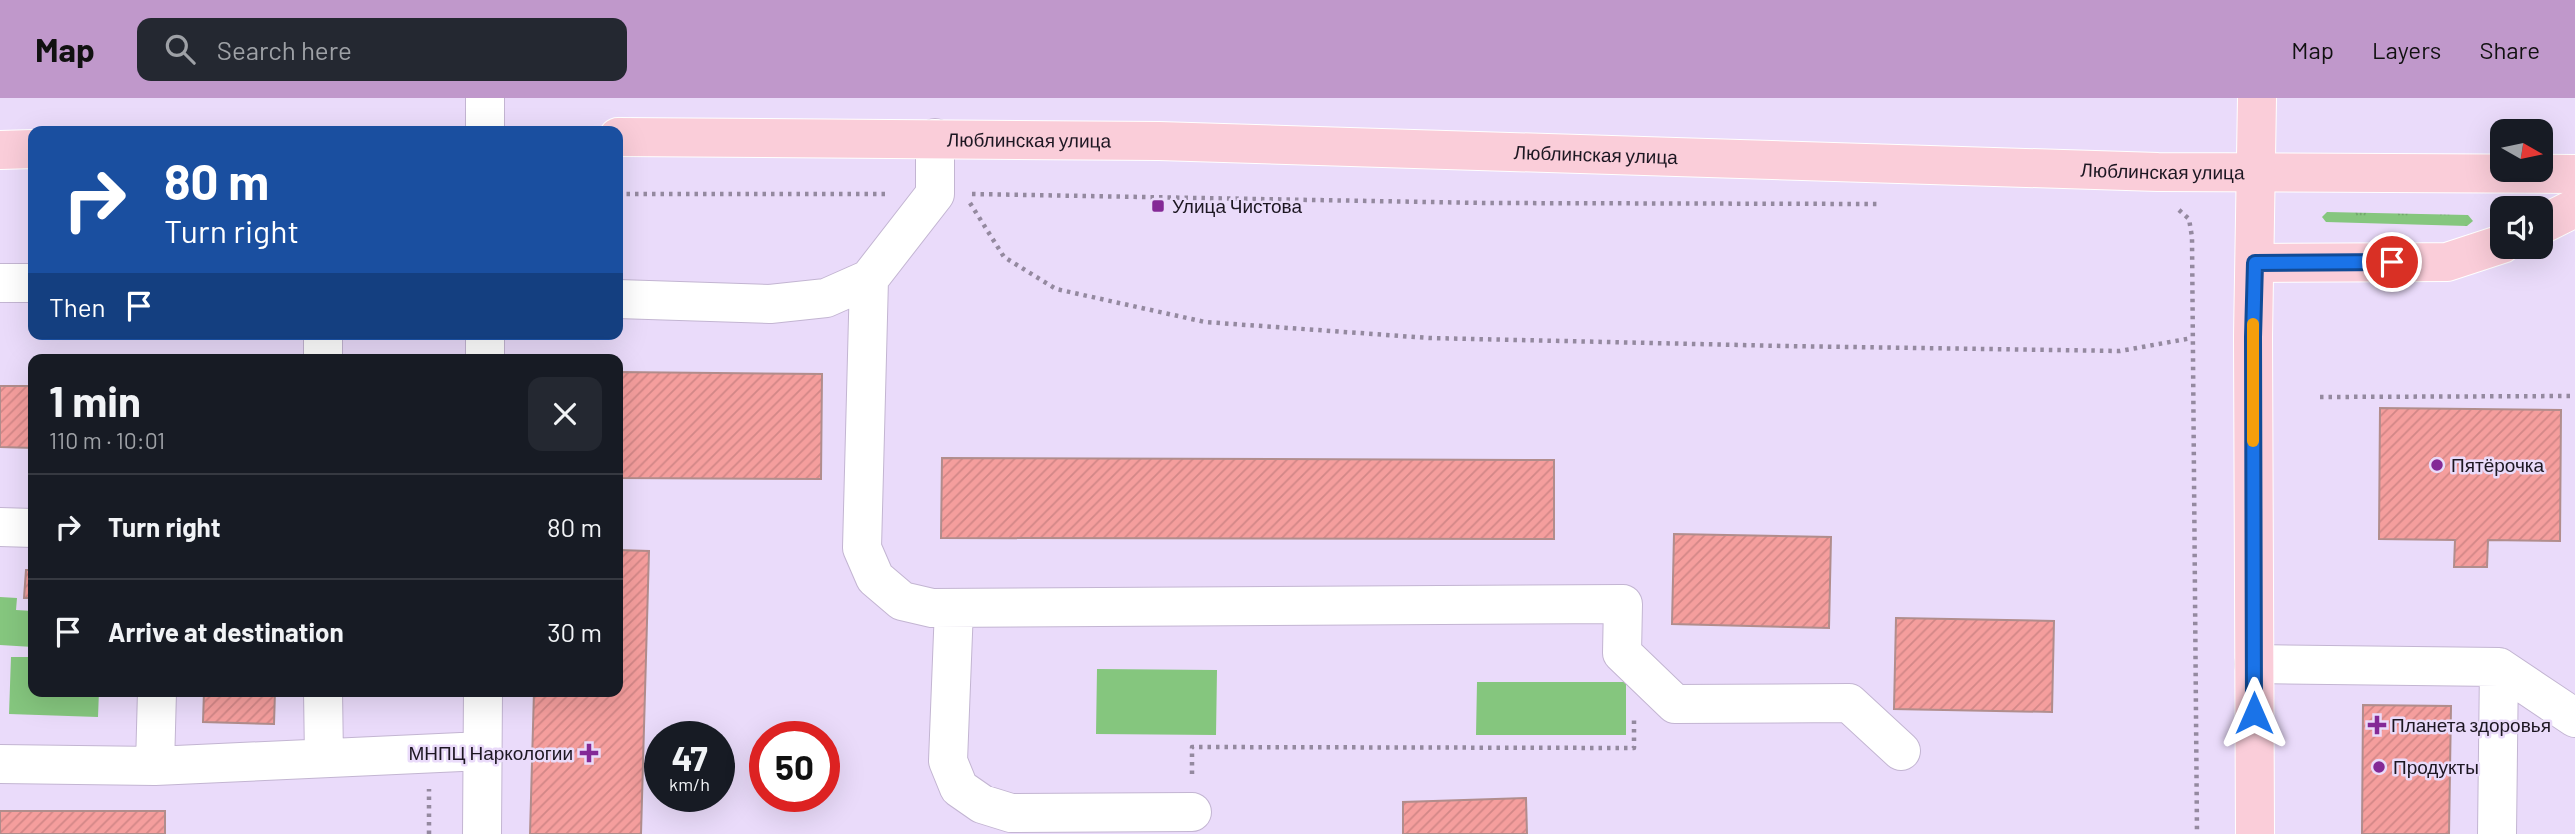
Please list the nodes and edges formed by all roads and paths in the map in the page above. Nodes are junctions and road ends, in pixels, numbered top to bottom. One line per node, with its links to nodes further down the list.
1 (485, 98): 3 (street)
2 (2257, 98): 8 (main road)
3 (485, 126)
4 (623, 137): 5 (main road, Люблинская улица)
5 (935, 138): 8 (main road, Люблинская улица); 11 (street)
6 (28, 149): 7 (main road)
7 (0, 150)
8 (2256, 172): 9 (main road, Люблинская улица); 17 (main road)
9 (2575, 174)
10 (623, 194): 11 (path)
11 (935, 194): 18 (street)
12 (1884, 204): 22 (path)
13 (2169, 206): 22 (path)
14 (2575, 208): 15 (main road)
15 (2553, 219)
16 (2490, 248): 17 (main road)
17 (2255, 263): 29 (main road)
18 (869, 279): 21 (street); 27 (street)
19 (0, 283): 20 (street)
20 (28, 283)
21 (623, 299)
22 (2192, 338): 42 (path)
23 (2575, 396): 24 (path)
24 (2320, 397)
25 (0, 527): 26 (street)
26 (28, 528)
27 (954, 608): 28 (street); 40 (street)
28 (1633, 664): 36 (street); 40 (path)
29 (2254, 664): 30 (street); 43 (main road)
30 (2498, 667): 34 (street); 44 (street)
31 (157, 697): 39 (street)
32 (323, 697): 37 (street)
33 (483, 697): 35 (street)
34 (2575, 719)
35 (483, 751): 37 (street); 41 (street)
36 (1901, 751)
37 (324, 758): 39 (street)
38 (0, 764): 39 (street)
39 (155, 766)
40 (1192, 812)
41 (482, 834)
42 (2197, 834)
43 (2255, 834)
44 (2497, 834)

